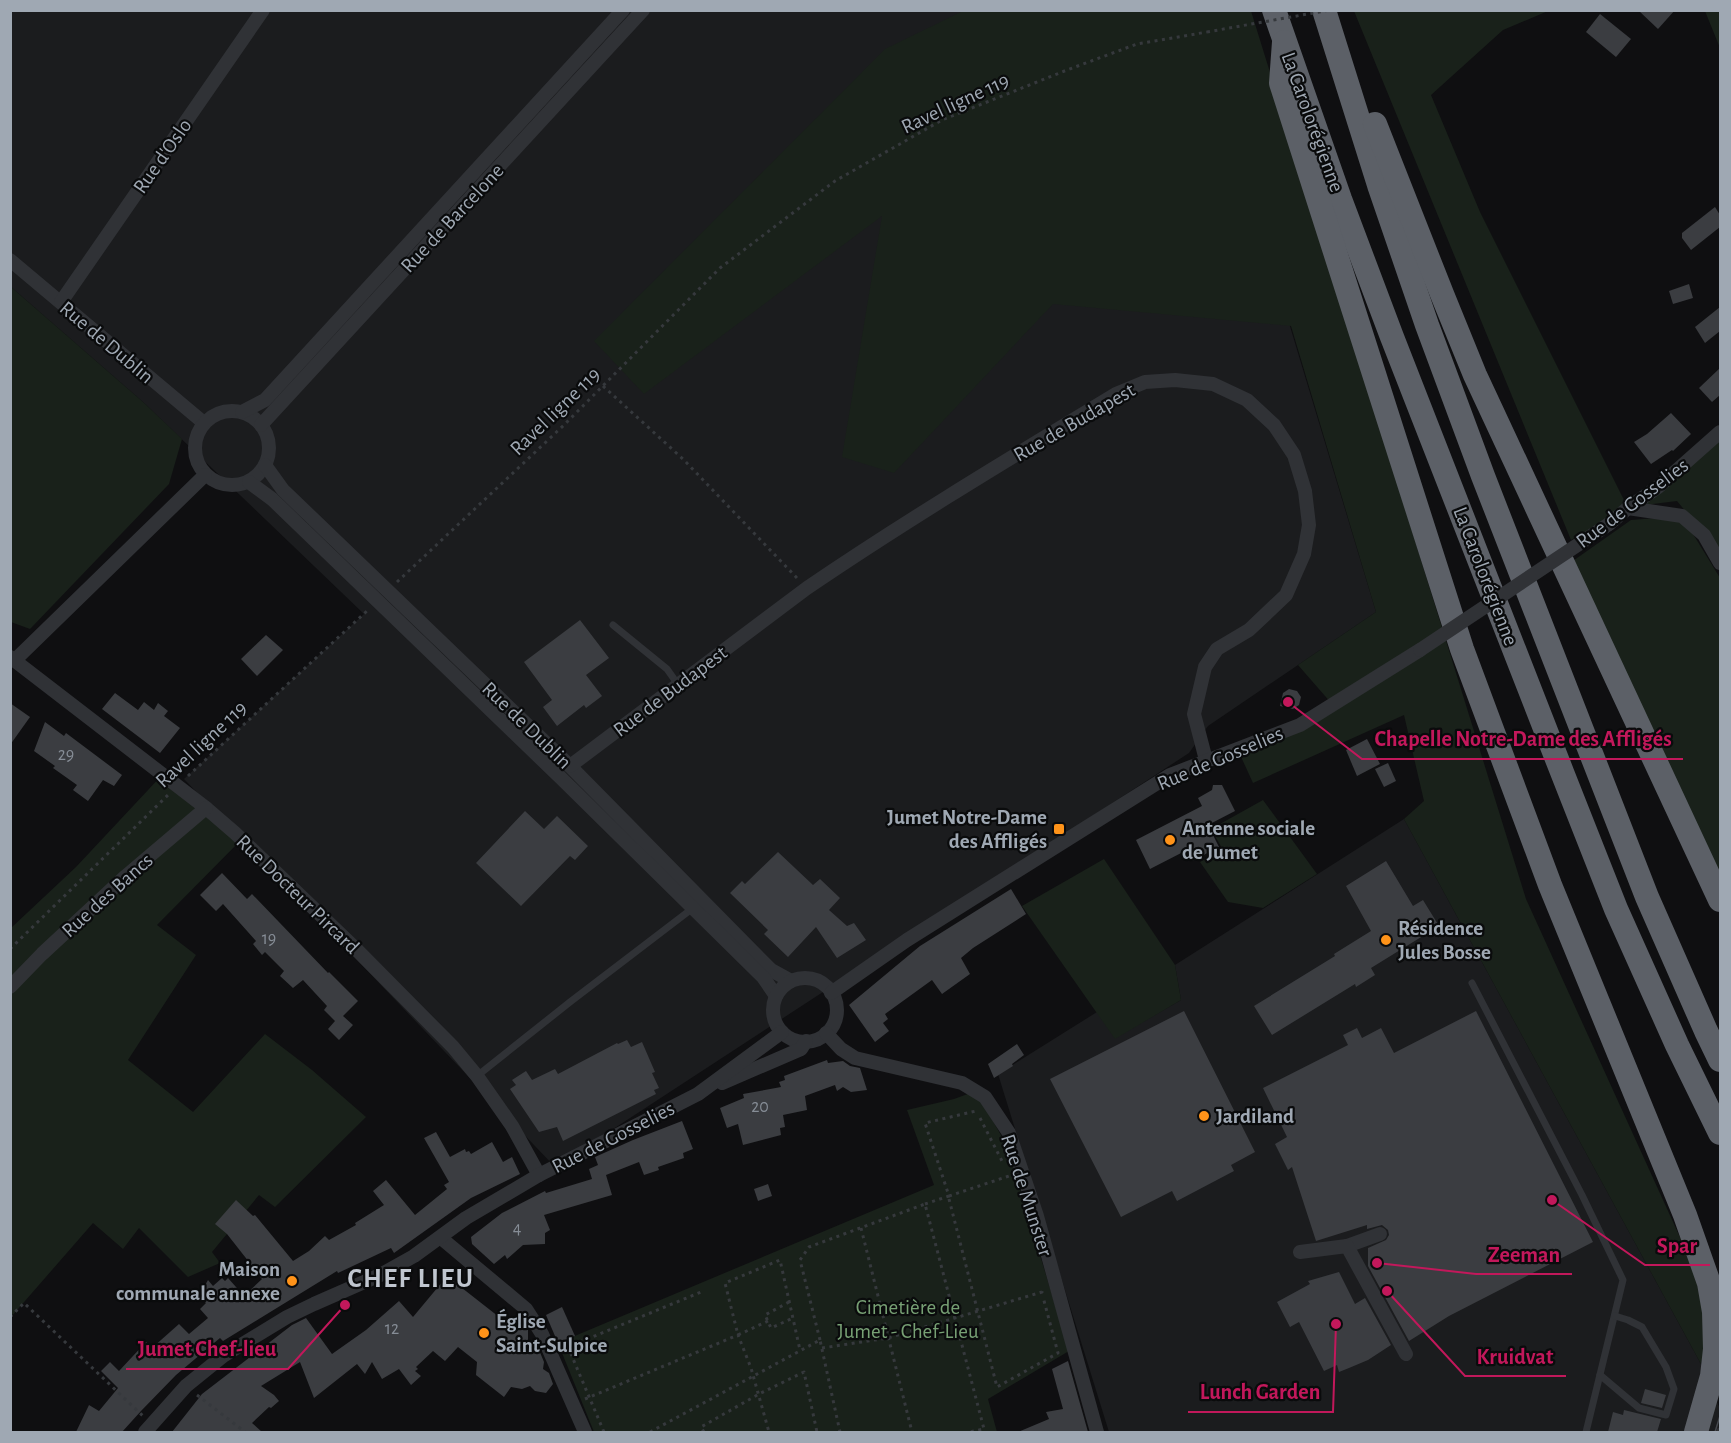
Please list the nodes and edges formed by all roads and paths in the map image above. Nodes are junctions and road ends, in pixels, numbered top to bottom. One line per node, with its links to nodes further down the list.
1 (623, 10): 12 (street, Rue de Barcelone)
2 (643, 10): 14 (street, Rue de Barcelone)
3 (1274, 10): 7 (highway, La Carolorégienne)
4 (1324, 10): 8 (highway, La Carolorégienne)
5 (1330, 10): 11 (path, Ravel ligne 119, bridge)
6 (259, 12): 10 (street, Rue d'Oslo)
7 (1284, 42): 45 (highway, La Carolorégienne); 92 (highway)
8 (1348, 86): 31 (highway); 42 (highway, La Carolorégienne)
9 (10, 260): 10 (street, Rue de Dublin)
10 (61, 302): 13 (street, Rue de Dublin)
11 (603, 386): 21 (path); 22 (path, Ravel ligne 119)
12 (242, 412): 13 (street); 14 (street)
13 (204, 423): 17 (street)
14 (261, 424): 16 (street)
15 (1720, 432): 19 (street, Rue de Gosselies)
16 (265, 465): 18 (street); 22 (street, Rue de Dublin)
17 (205, 475): 18 (street); 25 (street)
18 (249, 482): 23 (street, Rue de Dublin)
19 (1628, 508): 20 (street); 27 (street, Rue de Gosselies, bridge)
20 (1720, 562)
21 (807, 588): 26 (street, Rue de Budapest); 27 (street, Rue de Budapest)
22 (388, 591): 28 (street, Rue de Dublin)
23 (377, 602): 29 (path, Ravel ligne 119); 32 (street, Rue de Dublin)
24 (613, 625): 26 (lane)
25 (13, 659): 29 (street, Rue Docteur Pircard)
26 (679, 686): 28 (street, Rue de Budapest)
27 (1206, 760): 37 (street, Rue de Gosselies)
28 (570, 766): 34 (street, Rue de Dublin)
29 (178, 785): 30 (street, Rue Docteur Pircard); 33 (path, Ravel ligne 119)
30 (206, 808): 36 (street, Rue des Bancs); 43 (street, Rue Docteur Pircard)
31 (1720, 900)
32 (694, 908): 38 (street, Rue de Dublin); 43 (lane)
33 (10, 949)
34 (791, 981): 37 (street); 38 (street)
35 (1472, 983): 61 (lane)
36 (10, 987)
37 (831, 993): 40 (street)
38 (776, 996): 39 (street)
39 (782, 1032): 41 (street); 44 (street, Rue de Gosselies)
40 (826, 1033): 41 (street); 90 (street, Rue de Munster)
41 (806, 1041): 44 (street)
42 (1720, 1059)
43 (477, 1076): 47 (street, Rue Docteur Pircard)
44 (698, 1094): 47 (street, Rue de Gosselies)
45 (1720, 1133)
46 (1004, 1166): 49 (path)
47 (539, 1175): 53 (street, Rue de Gosselies)
48 (1011, 1180): 49 (path)
49 (949, 1198): 50 (path); 60 (path)
50 (925, 1204): 51 (path); 64 (path)
51 (861, 1228): 67 (path); 68 (path)
52 (1380, 1234): 54 (street)
53 (441, 1238): 74 (street, Rue de Gosselies); 77 (street)
54 (1347, 1245): 55 (street); 71 (street)
55 (1300, 1252)
56 (1039, 1281): 58 (path)
57 (700, 1292): 76 (path)
58 (1042, 1292): 60 (path); 60 (path)
59 (789, 1302): 63 (path); 65 (path); 66 (path)
60 (977, 1311): 64 (path)
61 (1615, 1316): 72 (lane); 72 (lane)
62 (10, 1317): 78 (path)
63 (793, 1318): 65 (path); 70 (path)
64 (955, 1318): 67 (path); 79 (path)
65 (768, 1321): 66 (path)
66 (738, 1335): 73 (path); 76 (path)
67 (888, 1338): 69 (path); 88 (path)
68 (820, 1340): 69 (path); 70 (path)
69 (822, 1348): 87 (path)
70 (800, 1351): 73 (path)
71 (1406, 1354)
72 (1600, 1375): 91 (lane)
73 (754, 1377): 75 (path); 83 (path)
74 (186, 1386): 78 (street, Rue de Gosselies); 80 (path)
75 (759, 1394): 84 (path); 85 (path); 86 (path)
76 (589, 1397): 77 (path); 82 (path)
77 (572, 1403): 81 (street)
78 (148, 1429)
79 (985, 1431): 89 (path)
80 (245, 1432)
81 (585, 1432)
82 (604, 1432)
83 (650, 1432)
84 (704, 1432)
85 (770, 1432)
86 (818, 1432)
87 (840, 1432)
88 (912, 1432)
89 (969, 1432)
90 (1097, 1432)
91 (1586, 1432)
92 (1696, 1432)

